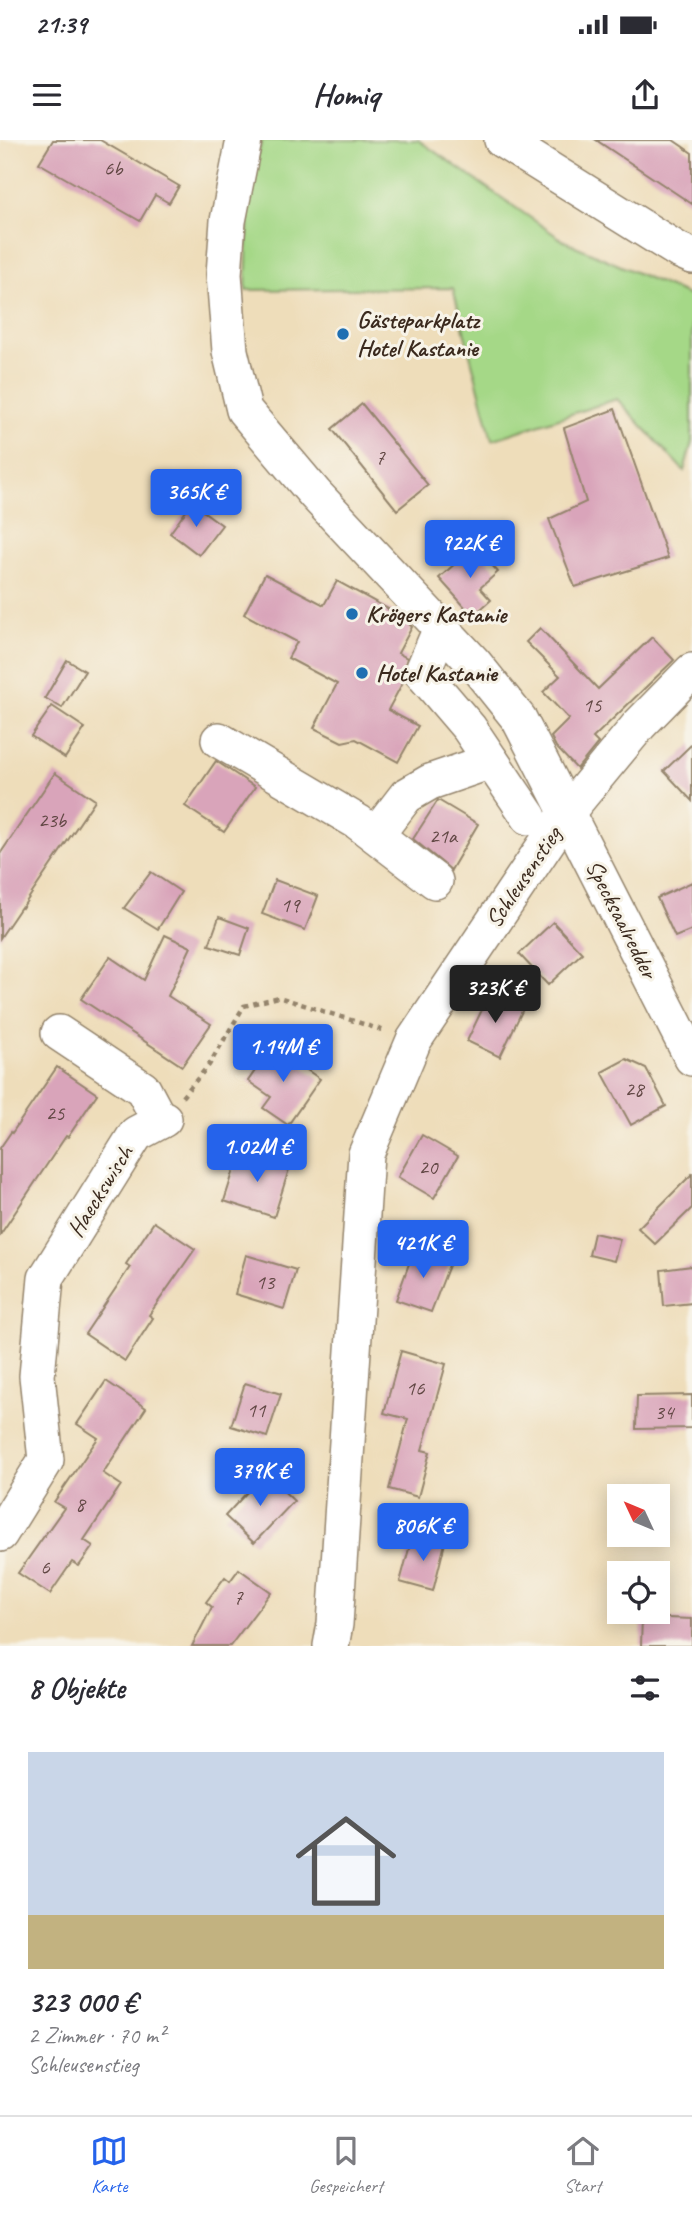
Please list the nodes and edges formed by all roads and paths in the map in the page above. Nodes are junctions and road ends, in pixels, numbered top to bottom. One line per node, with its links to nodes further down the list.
1 (244, 140): 4 (street, Specksaalredder)
2 (502, 140): 3 (street)
3 (692, 256)
4 (441, 628): 7 (street); 8 (street, Specksaalredder)
5 (692, 671): 8 (street, Schleusenstieg)
6 (219, 740): 10 (street)
7 (491, 761): 9 (street); 10 (street)
8 (568, 811): 13 (street, Specksaalredder); 14 (street, Schleusenstieg)
9 (529, 817)
10 (376, 835): 11 (street)
11 (435, 881)
12 (59, 1033): 15 (street)
13 (688, 1038)
14 (414, 1040): 15 (path); 17 (street, Schleusenstieg)
15 (162, 1120): 16 (street, Haeckswisch)
16 (0, 1534)
17 (331, 1646)

